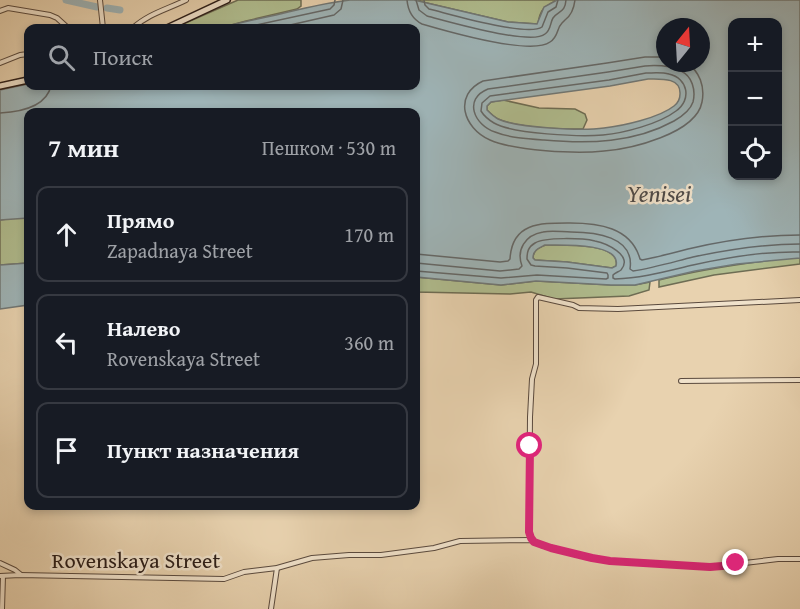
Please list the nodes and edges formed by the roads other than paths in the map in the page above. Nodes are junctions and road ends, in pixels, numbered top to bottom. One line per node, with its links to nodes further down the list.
1 (100, 0): 6 (street)
2 (227, 0): 8 (street)
3 (183, 1): 7 (street)
4 (0, 11): 5 (street)
5 (64, 24)
6 (103, 24)
7 (138, 24)
8 (176, 24)
9 (24, 54): 10 (street)
10 (0, 63)
11 (24, 81): 12 (street)
12 (0, 86)
13 (800, 300): 16 (street)
14 (800, 380): 15 (street)
15 (681, 381)
16 (532, 540): 17 (street, Rovenskaya Street); 19 (street, Rovenskaya Street)
17 (800, 559)
18 (0, 563): 20 (street)
19 (277, 568): 20 (street, Rovenskaya Street); 23 (street)
20 (20, 575): 21 (street, Rovenskaya Street)
21 (1, 576): 22 (street)
22 (2, 609)
23 (272, 609)

